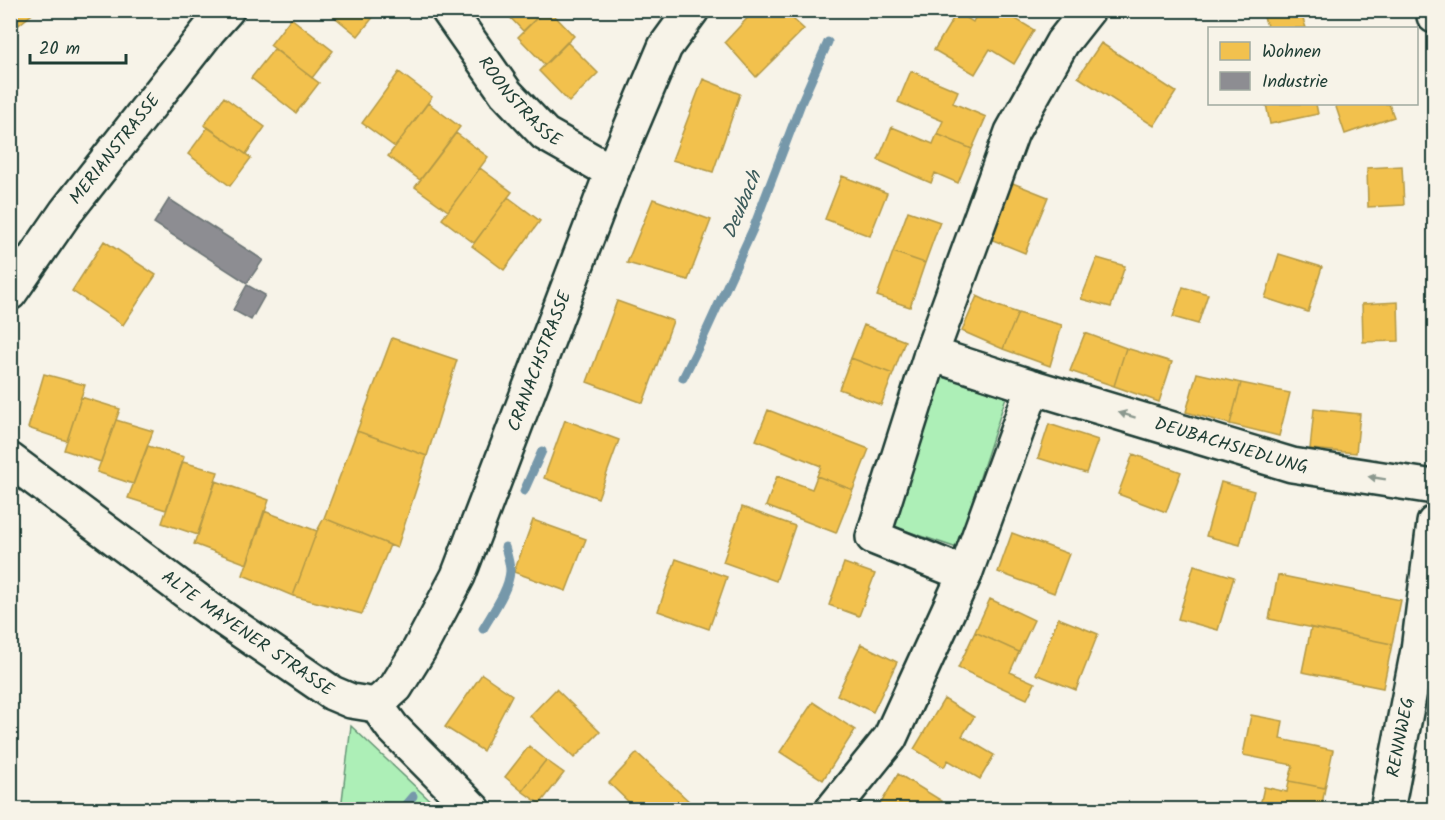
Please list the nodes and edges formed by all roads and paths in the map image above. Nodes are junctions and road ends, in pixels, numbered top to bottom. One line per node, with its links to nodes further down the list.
1 (227, 10): 8 (street, MERIANSTRASSE)
2 (448, 10): 7 (street, ROONSTRASSE)
3 (692, 10): 7 (street, CRANACHSTRASSE)
4 (1088, 10): 9 (street)
5 (1434, 10): 6 (street)
6 (1434, 16)
7 (612, 172): 15 (street, CRANACHSTRASSE)
8 (10, 293)
9 (931, 354): 10 (street, DEUBACHSIEDLUNG); 14 (street)
10 (1033, 387): 12 (street, DEUBACHSIEDLUNG, one-way to 10); 14 (street)
11 (10, 460): 15 (street, ALTE MAYENER STRASSE)
12 (1434, 487)
13 (1434, 523): 18 (street, RENNWEG)
14 (965, 574): 17 (street)
15 (376, 705): 16 (street)
16 (474, 810)
17 (832, 810)
18 (1387, 810)

